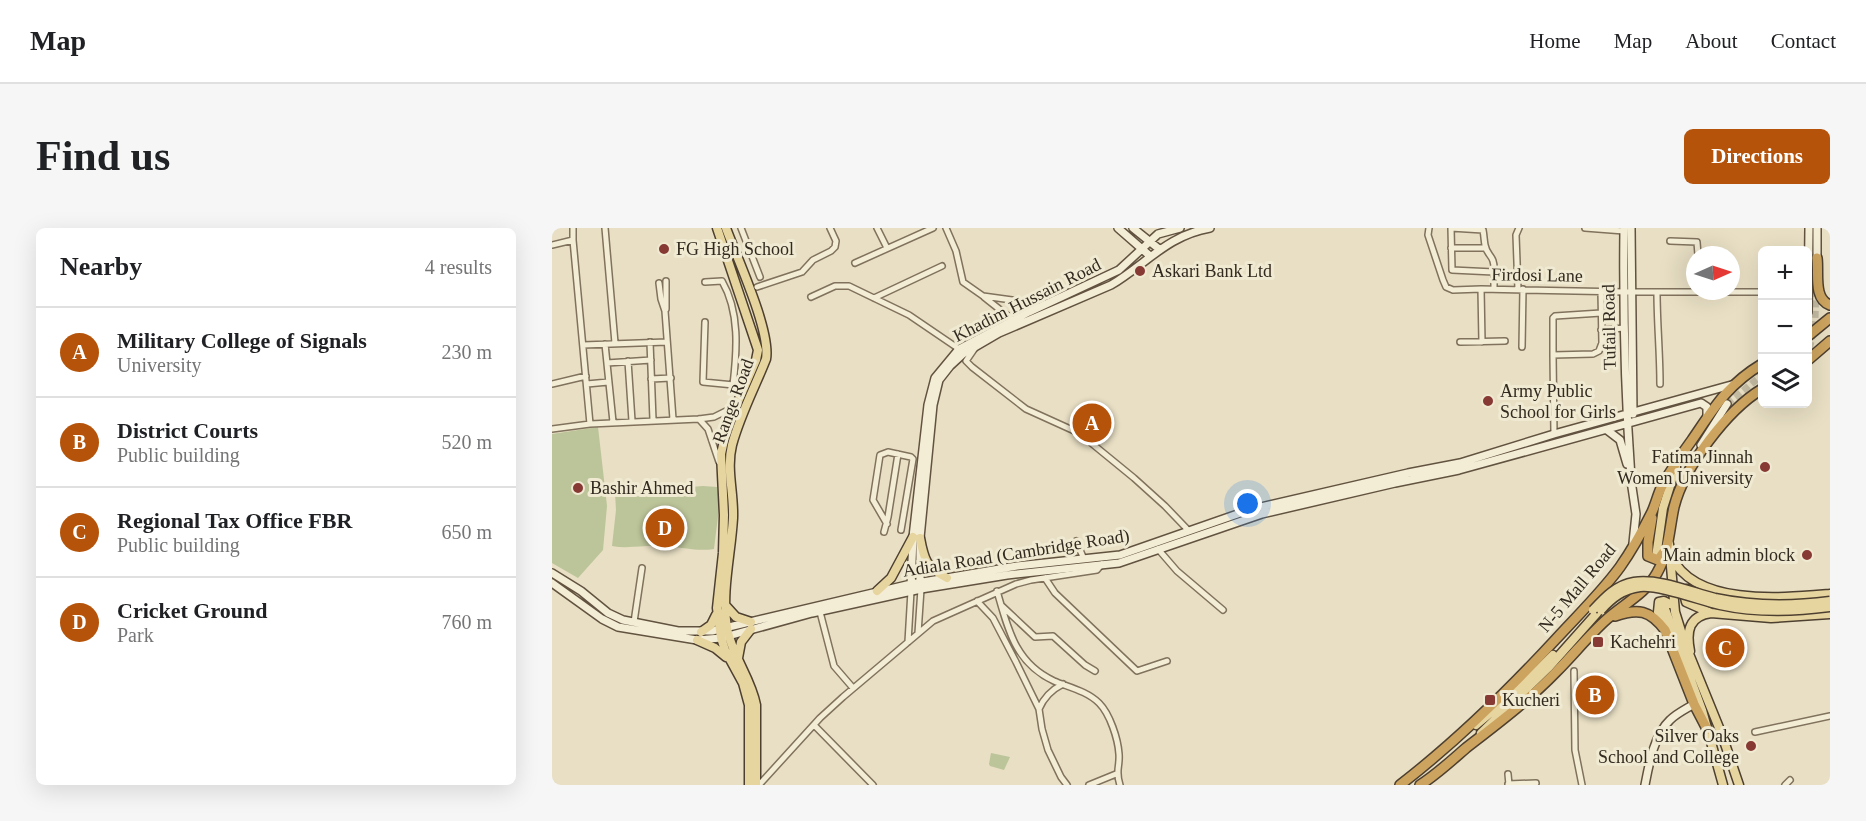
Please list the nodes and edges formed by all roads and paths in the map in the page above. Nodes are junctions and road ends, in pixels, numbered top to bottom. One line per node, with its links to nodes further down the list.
1 (573, 228): 22 (street)
2 (605, 228): 71 (street)
3 (717, 228): 95 (main road)
4 (726, 228): 148 (main road, Range Road)
5 (741, 228): 38 (street)
6 (830, 228): 42 (street)
7 (877, 228): 28 (street)
8 (933, 228): 28 (street)
9 (946, 228): 52 (street)
10 (1133, 228): 24 (main road)
11 (1180, 228): 21 (main road, Khadim Hussain Road)
12 (1210, 228): 32 (main road, Khadim Hussain Road)
13 (1429, 228): 43 (street, Firdosi Lane)
14 (1451, 228): 29 (street); 30 (street)
15 (1520, 228): 45 (street)
16 (1585, 228): 20 (street)
17 (1809, 228): 27 (main road)
18 (1817, 228): 34 (main road)
19 (1120, 229): 31 (main road)
20 (1627, 229): 48 (main road, Tufail Road)
21 (1156, 231): 24 (main road, Khadim Hussain Road)
22 (573, 240): 25 (street); 74 (street)
23 (1670, 241): 26 (street)
24 (1150, 242): 31 (main road, Khadim Hussain Road); 32 (main road)
25 (552, 245)
26 (1697, 246)
27 (1809, 246)
28 (887, 248): 35 (street)
29 (1451, 248): 30 (street); 37 (street)
30 (1485, 248): 37 (street)
31 (1142, 249): 33 (main road); 57 (main road, Khadim Hussain Road)
32 (1159, 249): 33 (main road, Khadim Hussain Road)
33 (1150, 256): 72 (main road, Khadim Hussain Road)
34 (1817, 258): 55 (highway)
35 (855, 263)
36 (942, 266): 54 (street)
37 (1494, 272): 44 (street)
38 (760, 278)
39 (666, 281): 56 (street)
40 (705, 282): 94 (street)
41 (659, 283): 56 (street)
42 (757, 287)
43 (1481, 289): 44 (street, Firdosi Lane); 70 (street)
44 (1494, 289): 45 (street, Firdosi Lane)
45 (1520, 289): 47 (street, Firdosi Lane); 75 (street)
46 (1686, 291): 49 (street, Firdosi Lane)
47 (1601, 292): 48 (street, Firdosi Lane); 58 (street)
48 (1627, 292): 49 (street, Firdosi Lane); 62 (main road, Tufail Road); 99 (main road, Tufail Road)
49 (1657, 292): 92 (street)
50 (1740, 292): 51 (street, Firdosi Lane)
51 (1758, 292)
52 (982, 296): 57 (street); 60 (street)
53 (811, 297): 54 (street)
54 (874, 298): 76 (street)
55 (1830, 305)
56 (665, 311): 68 (street)
57 (1029, 312): 60 (main road, Khadim Hussain Road)
58 (1601, 313): 63 (street); 77 (street)
59 (1830, 318): 64 (highway)
60 (1012, 320): 76 (main road, Khadim Hussain Road)
61 (705, 322): 94 (street)
62 (1624, 328): 63 (street); 99 (main road, Tufail Road)
63 (1601, 330): 77 (street)
64 (1812, 333)
65 (1505, 341): 70 (street)
66 (1830, 341): 78 (highway)
67 (650, 342): 68 (street); 71 (street); 79 (street)
68 (668, 342): 87 (street)
69 (1460, 342): 70 (street)
70 (1482, 342)
71 (615, 343): 73 (street)
72 (980, 343): 81 (street); 83 (main road, Khadim Hussain Road)
73 (605, 344): 74 (street); 82 (street)
74 (584, 345): 86 (street)
75 (1522, 347)
76 (959, 349): 125 (main road, Khadim Hussain Road)
77 (1553, 355): 110 (street)
78 (1812, 357)
79 (651, 360): 80 (street); 88 (street)
80 (628, 361): 82 (street); 104 (street)
81 (966, 361): 83 (street); 123 (street)
82 (607, 363): 89 (street)
83 (950, 366): 125 (main road, Khadim Hussain Road)
84 (1758, 367): 93 (highway, N-5 Mall Road)
85 (552, 376): 90 (street)
86 (586, 376): 90 (street); 91 (street)
87 (671, 378): 88 (street); 101 (street)
88 (651, 379): 103 (street)
89 (608, 382): 91 (street); 105 (street)
90 (554, 383)
91 (587, 384): 106 (street)
92 (1660, 384)
93 (1735, 384): 99 (main road, Adiala Road (Cambridge Road)); 100 (highway, N-5 Mall Road)
94 (733, 385): 95 (street)
95 (744, 386): 98 (main road)
96 (1758, 392): 114 (highway)
97 (1727, 404): 114 (main road)
98 (737, 405): 102 (street); 113 (main road)
99 (1630, 413): 107 (main road, Tufail Road); 110 (main road, Adiala Road (Cambridge Road))
100 (1707, 416): 107 (main road, Adiala Road (Cambridge Road)); 112 (highway, N-5 Mall Road)
101 (673, 419): 102 (street); 103 (street)
102 (699, 419): 113 (street)
103 (653, 420): 104 (street)
104 (632, 421): 105 (street)
105 (612, 422): 106 (street)
106 (590, 424): 108 (street)
107 (1630, 424): 109 (main road, Adiala Road (Cambridge Road)); 115 (main road, Tufail Road)
108 (552, 429)
109 (1607, 430): 115 (main road); 128 (main road, Adiala Road (Cambridge Road))
110 (1554, 434): 123 (main road, Adiala Road (Cambridge Road))
111 (898, 454): 116 (street); 117 (street); 121 (street)
112 (1682, 454): 120 (highway, N-5 Mall Road); 130 (main road)
113 (721, 470): 148 (main road)
114 (1687, 475): 127 (highway)
115 (1631, 478): 129 (main road)
116 (894, 480): 117 (street); 118 (street)
117 (909, 483): 119 (street)
118 (890, 505): 119 (street); 121 (street)
119 (905, 507): 122 (street)
120 (1653, 510): 127 (highway); 129 (highway, N-5 Mall Road)
121 (887, 524): 124 (street)
122 (901, 530)
123 (1189, 531): 131 (main road, Adiala Road (Cambridge Road))
124 (884, 532)
125 (916, 538): 135 (main road); 138 (main road, Khadim Hussain Road); 139 (main road, Khadim Hussain Road); 141 (main road)
126 (1076, 542): 131 (street)
127 (1669, 543): 140 (main road); 153 (main road); 156 (highway)
128 (1158, 549): 132 (main road, Adiala Road (Cambridge Road)); 150 (street)
129 (1631, 549): 180 (highway, N-5 Mall Road)
130 (1656, 557)
131 (1084, 559): 135 (main road, Adiala Road (Cambridge Road))
132 (1102, 564): 136 (street); 138 (main road, Adiala Road (Cambridge Road))
133 (642, 568): 157 (street)
134 (552, 573): 157 (main road, Adiala Road (Cambridge Road))
135 (947, 578): 138 (main road, Adiala Road (Cambridge Road))
136 (1045, 578): 142 (street); 166 (street)
137 (552, 583): 162 (main road, Adiala Road (Cambridge Road))
138 (920, 586): 139 (main road, Adiala Road (Cambridge Road)); 161 (street, Khadim Hussain Road)
139 (911, 588): 141 (main road, Adiala Road (Cambridge Road)); 152 (main road, Adiala Road (Cambridge Road)); 163 (street, Khadim Hussain Road)
140 (1713, 589): 143 (main road); 154 (main road)
141 (877, 591): 158 (main road, Adiala Road (Cambridge Road))
142 (997, 591): 144 (street); 146 (street)
143 (1830, 594)
144 (977, 601): 161 (street); 164 (street)
145 (1830, 601): 151 (main road, bridge)
146 (1001, 604): 164 (street); 167 (street)
147 (1664, 606): 178 (main road)
148 (721, 607): 158 (main road); 160 (main road, Range Road); 162 (main road)
149 (1830, 607): 151 (main road, bridge)
150 (1223, 610)
151 (1595, 611): 180 (main road); 182 (main road)
152 (820, 612): 158 (main road, Adiala Road (Cambridge Road)); 171 (street)
153 (1676, 612): 159 (main road); 169 (main road)
154 (1711, 613): 155 (main road); 169 (main road)
155 (1830, 614)
156 (1608, 618): 159 (highway); 182 (highway)
157 (634, 622): 162 (main road, Adiala Road (Cambridge Road))
158 (751, 626): 160 (main road, Adiala Road (Cambridge Road)); 165 (main road)
159 (1665, 630): 172 (highway)
160 (724, 632): 162 (main road, Adiala Road (Cambridge Road)); 165 (main road, Range Road)
161 (918, 633): 163 (street)
162 (699, 636): 165 (main road)
163 (908, 642): 171 (street)
164 (1016, 654): 170 (street); 173 (street)
165 (734, 660): 189 (main road); 190 (main road)
166 (1167, 661)
167 (1095, 671)
168 (1574, 671): 198 (street)
169 (1701, 681): 181 (main road)
170 (1063, 684): 173 (street); 183 (street)
171 (853, 688): 177 (street)
172 (1694, 704): 176 (main road); 178 (highway)
173 (1039, 709): 192 (street)
174 (1663, 714): 176 (street)
175 (1830, 716): 179 (street)
176 (1669, 721): 199 (main road)
177 (814, 725): 190 (street); 191 (street)
178 (1707, 729): 200 (main road)
179 (1755, 732)
180 (1461, 735): 196 (highway, N-5 Mall Road)
181 (1722, 735): 201 (main road); 202 (main road)
182 (1467, 748): 197 (highway)
183 (1116, 774): 185 (street); 195 (street)
184 (1508, 774): 188 (street)
185 (1103, 780): 193 (street); 194 (street)
186 (1790, 780): 203 (street)
187 (1536, 783): 188 (street)
188 (1509, 784)
189 (749, 785)
190 (758, 785)
191 (873, 785)
192 (1067, 785)
193 (1089, 785)
194 (1108, 785)
195 (1120, 785)
196 (1400, 785)
197 (1420, 785)
198 (1582, 785)
199 (1646, 785)
200 (1723, 785)
201 (1733, 785)
202 (1739, 785)
203 (1785, 785)

